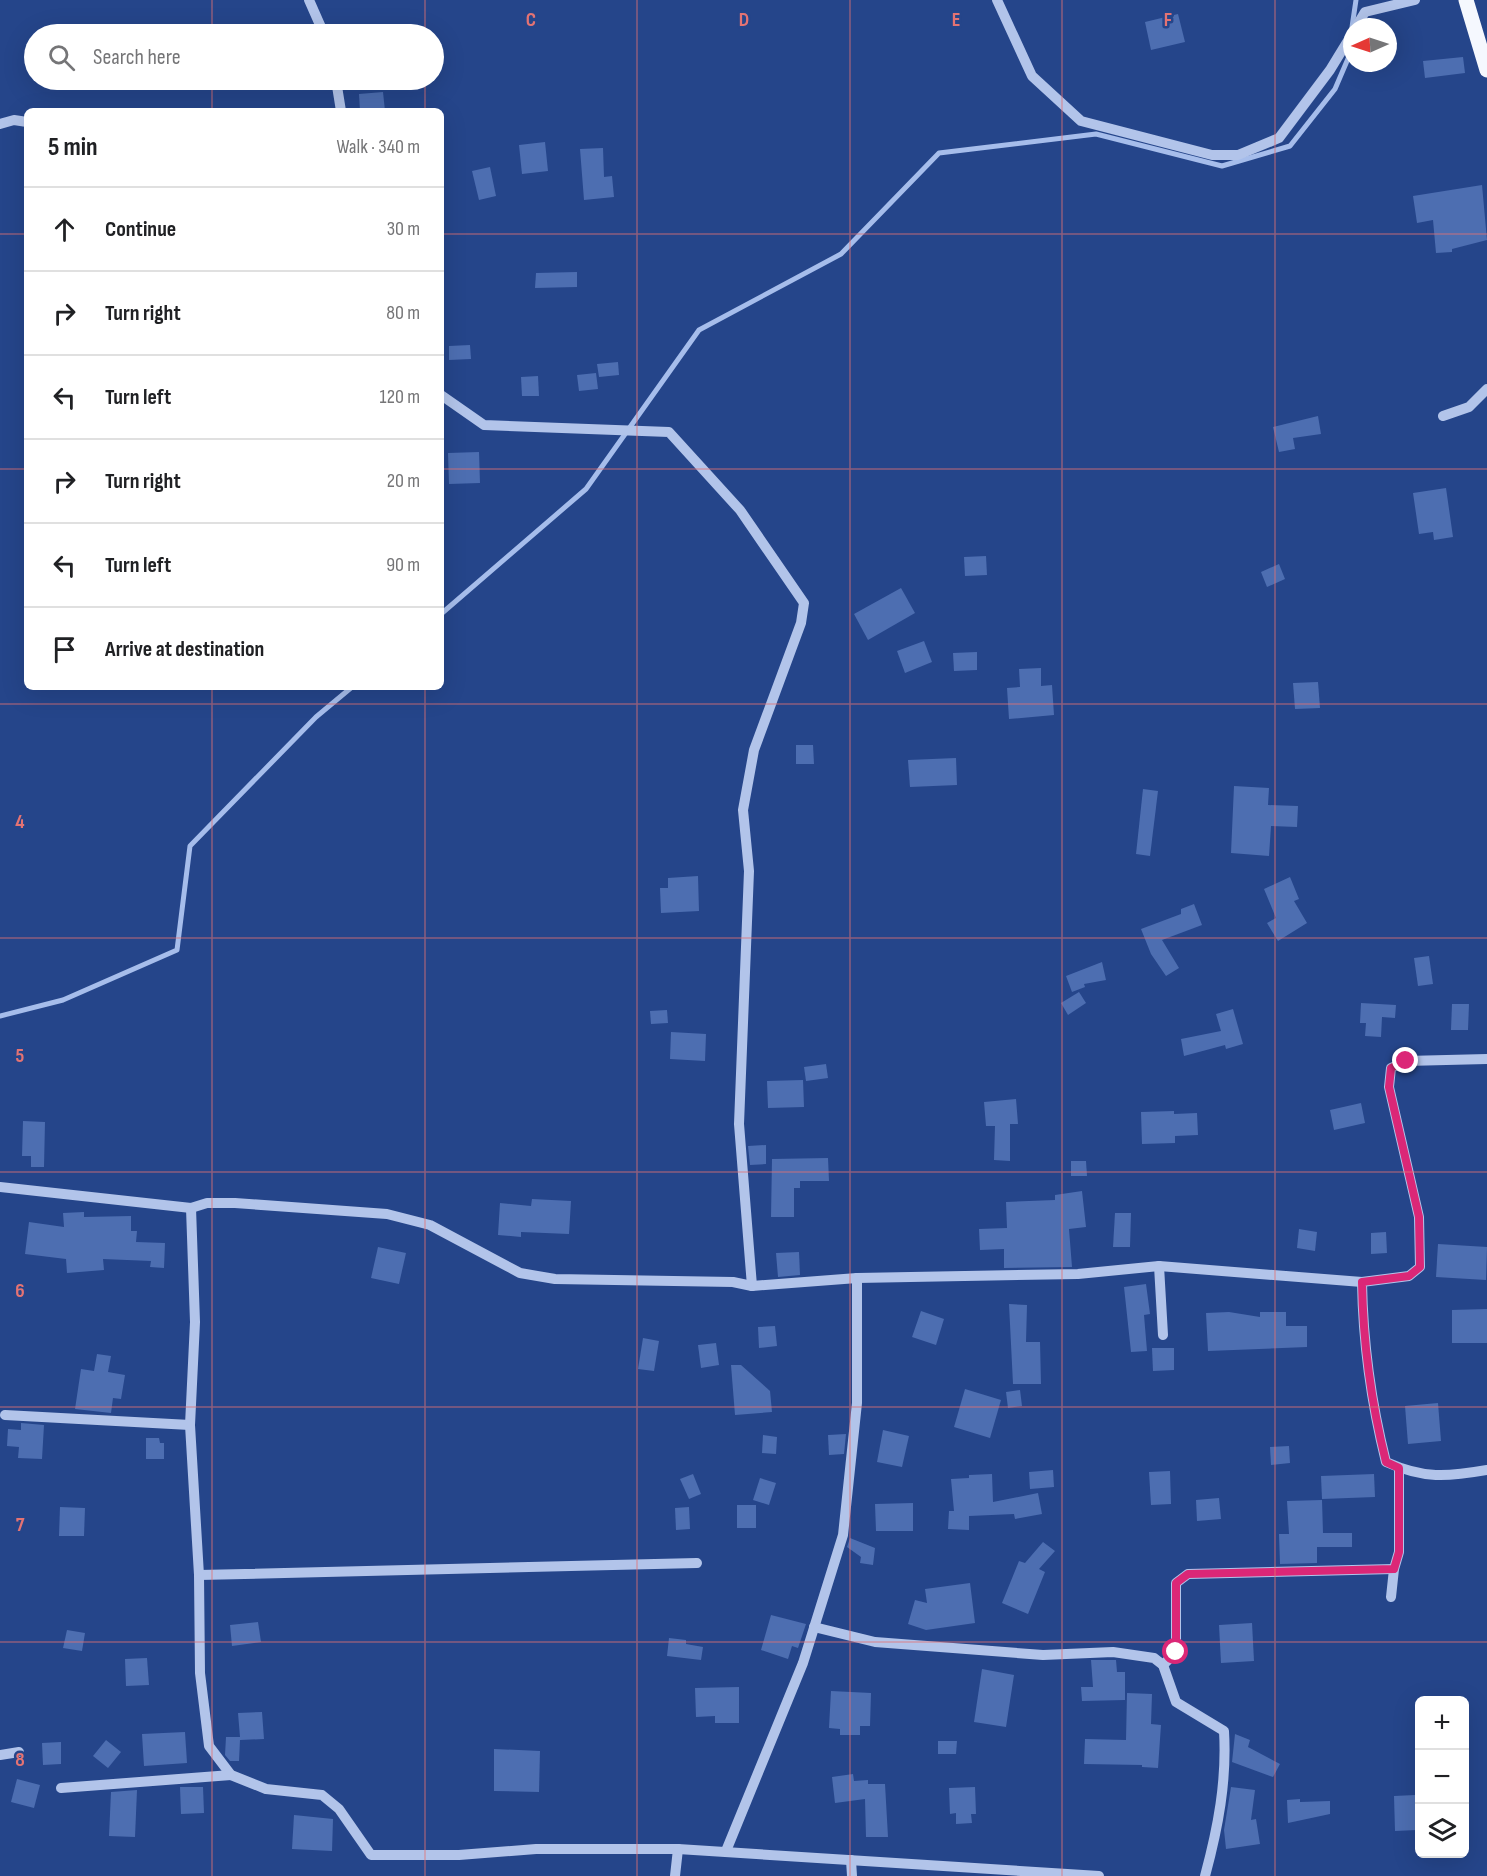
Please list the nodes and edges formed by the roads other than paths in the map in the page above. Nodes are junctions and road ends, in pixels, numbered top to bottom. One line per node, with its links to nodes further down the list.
1 (309, 0): 6 (street)
2 (997, 0): 7 (street)
3 (1415, 0): 5 (street)
4 (1466, 0): 8 (main road)
5 (1361, 18)
6 (320, 24)
7 (1343, 49)
8 (1487, 70)
9 (338, 90): 10 (street)
10 (341, 108)
11 (24, 122): 12 (street)
12 (0, 124)
13 (1487, 389): 15 (street)
14 (444, 397): 22 (street)
15 (1443, 416)
16 (1487, 1059): 21 (street)
17 (0, 1187): 18 (street)
18 (191, 1208): 22 (street); 25 (street)
19 (1159, 1266): 20 (street); 21 (street); 23 (street)
20 (857, 1278): 22 (street); 32 (street)
21 (1362, 1282): 26 (street)
22 (752, 1286)
23 (1163, 1335)
24 (5, 1415): 25 (street)
25 (190, 1425): 30 (street)
26 (1399, 1468): 27 (street); 29 (street)
27 (1487, 1470)
28 (697, 1563): 30 (street)
29 (1394, 1569): 31 (street); 33 (street)
30 (198, 1575): 36 (street)
31 (1391, 1598)
32 (814, 1627): 33 (street); 39 (street)
33 (1162, 1665): 44 (street)
34 (19, 1752): 35 (street)
35 (0, 1755)
36 (231, 1775): 37 (street); 38 (street)
37 (61, 1788)
38 (678, 1849): 39 (street); 41 (street)
39 (726, 1851): 40 (street)
40 (851, 1860): 42 (street); 43 (street)
41 (675, 1876)
42 (852, 1876)
43 (1100, 1876)
44 (1205, 1876)

